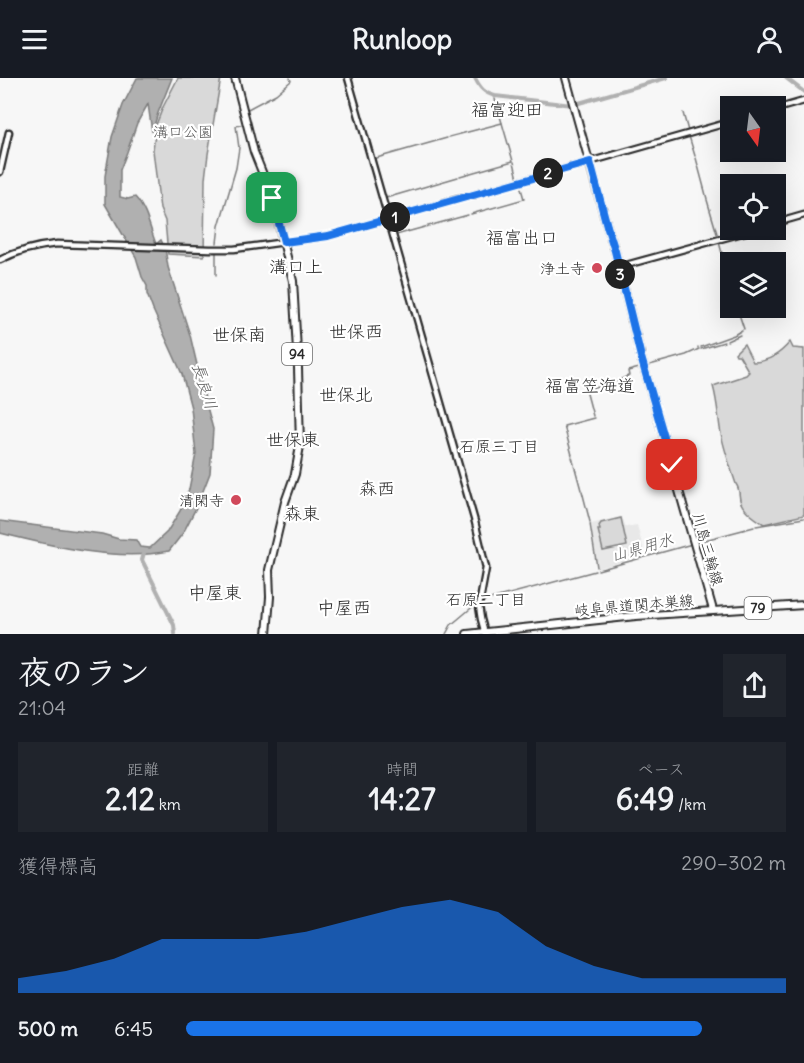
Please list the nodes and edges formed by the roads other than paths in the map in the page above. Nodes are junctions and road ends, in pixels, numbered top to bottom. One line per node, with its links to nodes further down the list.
1 (235, 78): 14 (main road, 94)
2 (348, 78): 11 (street)
3 (566, 78): 8 (main road, 川島三輪線)
4 (804, 101): 5 (street)
5 (786, 106)
6 (720, 125): 8 (street)
7 (9, 132): 9 (street)
8 (590, 162): 11 (street); 16 (main road, 川島三輪線)
9 (0, 172)
10 (804, 215): 12 (street)
11 (388, 219): 14 (street); 19 (street)
12 (786, 220)
13 (720, 239): 16 (street)
14 (284, 242): 15 (street); 20 (main road, 94)
15 (0, 260)
16 (619, 267): 18 (main road, 川島三輪線)
17 (804, 606): 18 (main road, 岐阜県道関本巣線 / 79)
18 (713, 610): 19 (main road, 岐阜県道関本巣線 / 79)
19 (485, 633): 21 (main road, 岐阜県道関本巣線 / 79)
20 (267, 634)
21 (467, 634)

